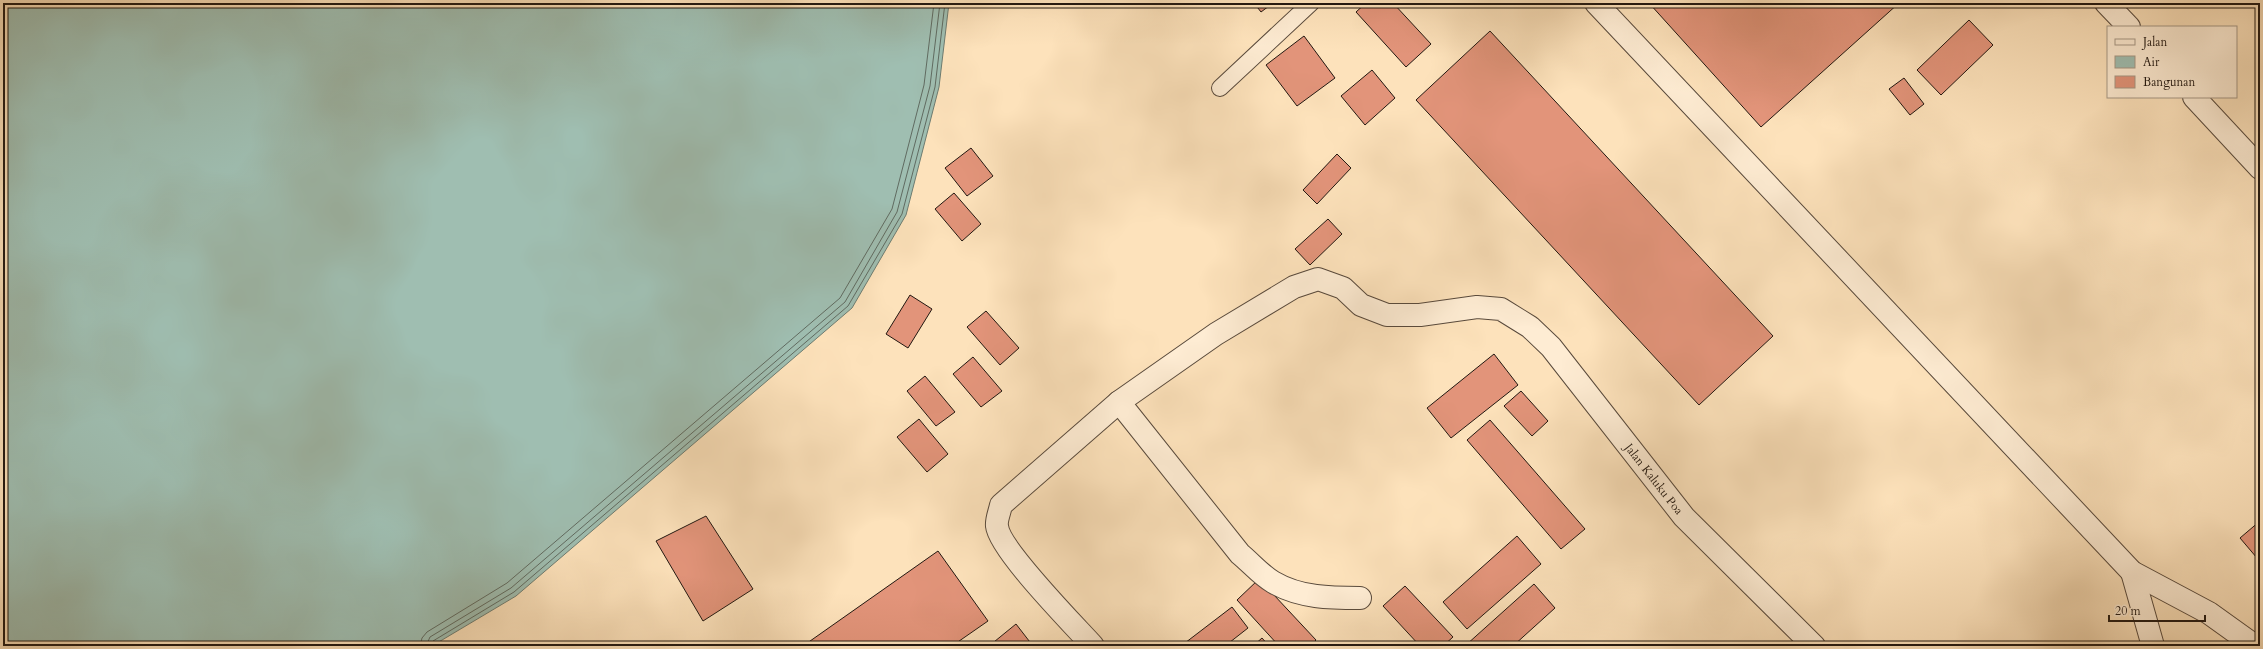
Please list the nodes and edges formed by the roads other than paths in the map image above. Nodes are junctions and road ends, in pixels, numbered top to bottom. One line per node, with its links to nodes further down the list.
1 (1311, 3): 5 (lane)
2 (1596, 3): 9 (street)
3 (2106, 3): 4 (street)
4 (2128, 26)
5 (1220, 88)
6 (2195, 98): 7 (street)
7 (2260, 168)
8 (1118, 402): 10 (street); 12 (street); 13 (street, Jalan Kaluku Poa)
9 (2132, 572): 11 (street); 14 (street)
10 (1360, 598)
11 (2256, 641)
12 (1093, 646)
13 (1814, 646)
14 (2153, 646)

